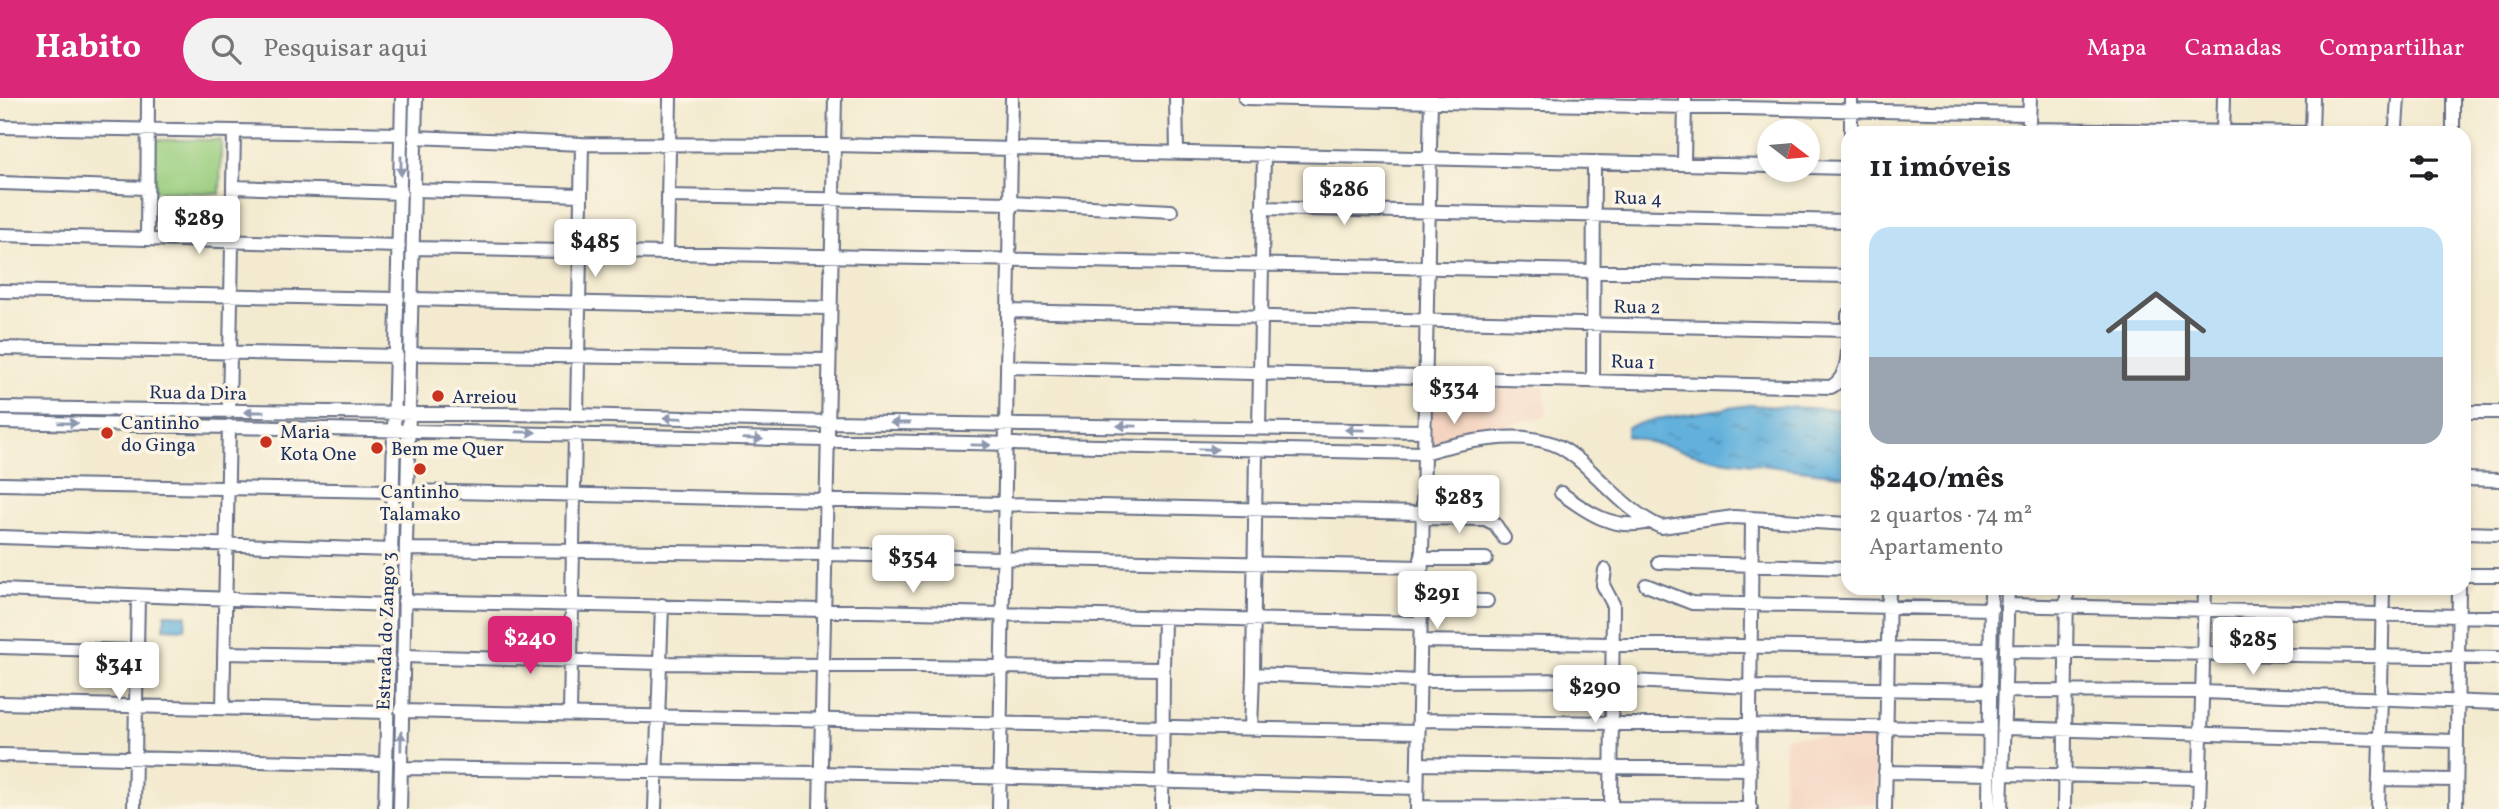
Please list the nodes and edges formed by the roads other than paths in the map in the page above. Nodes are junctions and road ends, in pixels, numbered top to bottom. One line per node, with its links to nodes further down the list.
1 (148, 98): 25 (street)
2 (402, 98): 27 (street)
3 (415, 98): 27 (street)
4 (670, 98): 28 (street)
5 (835, 98): 30 (street)
6 (1012, 98): 31 (street)
7 (1176, 98): 32 (street)
8 (1245, 98): 14 (street)
9 (2029, 98): 17 (street)
10 (2224, 98): 20 (street)
11 (2313, 98): 21 (street)
12 (2398, 98): 22 (street)
13 (2453, 98): 23 (street)
14 (1431, 100): 15 (street); 34 (street)
15 (1685, 103): 16 (street); 36 (street)
16 (1851, 105): 17 (street); 18 (street)
17 (2029, 114): 19 (street)
18 (1851, 126)
19 (2029, 126)
20 (2223, 126)
21 (2313, 126)
22 (2396, 126)
23 (2453, 126)
24 (0, 127): 25 (street)
25 (148, 130): 26 (street); 42 (street)
26 (234, 131): 27 (street); 41 (street)
27 (408, 135): 29 (street); 43 (street)
28 (669, 143): 29 (street); 30 (street); 45 (street)
29 (582, 144): 44 (street)
30 (834, 145): 31 (street); 46 (street)
31 (1011, 148): 32 (street); 47 (street)
32 (1177, 152): 33 (street)
33 (1264, 155): 34 (street); 48 (street)
34 (1430, 158): 35 (street); 50 (street)
35 (1594, 162): 36 (street); 51 (street)
36 (1684, 164): 37 (street)
37 (1757, 166)
38 (1820, 167): 39 (street)
39 (1841, 168)
40 (0, 183): 42 (street)
41 (233, 187): 43 (street); 55 (street)
42 (147, 188): 54 (street)
43 (407, 191): 44 (street); 56 (street); 57 (street, Estrada do Zango 3)
44 (581, 195): 58 (street)
45 (668, 196): 46 (street); 59 (street)
46 (833, 201): 47 (street); 60 (street)
47 (1011, 203): 49 (street); 61 (street)
48 (1262, 208): 50 (street, Rua 4); 62 (street)
49 (1171, 211)
50 (1427, 213): 51 (street, Rua 4); 63 (street)
51 (1594, 215): 52 (street, Rua 4); 64 (street)
52 (1841, 221)
53 (0, 235): 54 (street)
54 (147, 239): 55 (street)
55 (232, 240): 56 (street); 67 (street)
56 (399, 246): 68 (street)
57 (413, 248): 58 (street); 69 (street, Estrada do Zango 3)
58 (579, 250): 59 (street); 70 (street)
59 (667, 253): 60 (street)
60 (832, 254): 61 (street); 71 (street)
61 (1009, 257): 62 (street); 72 (street)
62 (1261, 262): 63 (street); 73 (street)
63 (1428, 266): 64 (street); 74 (street)
64 (1594, 270): 65 (street); 75 (street)
65 (1841, 276)
66 (0, 292): 67 (street)
67 (231, 295): 68 (street); 78 (street)
68 (398, 299): 80 (street)
69 (411, 299): 70 (street); 79 (street, Estrada do Zango 3)
70 (578, 304): 71 (street); 81 (street)
71 (829, 308): 82 (street)
72 (1008, 310): 73 (street, Rua 2); 83 (street)
73 (1261, 318): 74 (street, Rua 2); 84 (street)
74 (1425, 321): 75 (street, Rua 2); 85 (street)
75 (1593, 324): 76 (street, Rua 2); 86 (street)
76 (1841, 330)
77 (0, 348): 78 (street)
78 (230, 352): 80 (street); 89 (street)
79 (411, 354): 81 (street); 90 (street, Estrada do Zango 3)
80 (397, 356): 93 (street)
81 (577, 358): 82 (street); 94 (street)
82 (830, 360): 96 (street)
83 (1007, 367): 84 (street, Rua 1); 97 (street)
84 (1261, 372): 85 (street, Rua 1); 99 (street)
85 (1425, 377): 86 (street, Rua 1); 101 (street)
86 (1593, 379): 87 (street, Rua 1)
87 (1841, 379)
88 (0, 408): 89 (street, Rua da Dira)
89 (229, 412): 93 (street, Rua da Dira, one-way to 89)
90 (409, 412): 93 (street, Rua da Dira); 94 (street, Rua da Dira); 100 (street, Estrada do Zango 3)
91 (2471, 412): 92 (street)
92 (2499, 412)
93 (395, 413): 100 (street)
94 (577, 415): 96 (street, Rua da Dira, one-way to 94)
95 (0, 422): 98 (street, Rua da Dira, one-way to 98)
96 (829, 422): 97 (street, Rua da Dira, one-way to 96); 103 (street)
97 (1006, 424): 99 (street, Rua da Dira, one-way to 97); 104 (street)
98 (229, 426): 100 (street, Rua da Dira); 110 (street)
99 (1259, 428): 101 (street, Rua da Dira, one-way to 99)
100 (402, 430): 102 (street, Rua da Dira, one-way to 102); 111 (street); 112 (street, Estrada do Zango 3)
101 (1423, 431): 106 (street)
102 (575, 433): 103 (street, Rua da Dira, one-way to 103); 114 (street)
103 (828, 441): 104 (street, Rua da Dira, one-way to 104); 115 (street)
104 (1006, 445): 105 (street, Rua da Dira, one-way to 105); 116 (street)
105 (1256, 450): 106 (street, Rua da Dira); 117 (street)
106 (1423, 453): 118 (street); 120 (street, Rua da Dira)
107 (2471, 480): 108 (street)
108 (2499, 480)
109 (0, 484): 110 (street)
110 (228, 488): 111 (street); 126 (street)
111 (393, 491): 128 (street)
112 (407, 491): 114 (street); 127 (street, Estrada do Zango 3)
113 (1561, 493): 120 (street)
114 (574, 496): 115 (street); 129 (street)
115 (827, 499): 116 (street); 130 (street)
116 (1004, 504): 117 (street); 131 (street)
117 (1255, 509): 118 (street); 134 (street)
118 (1422, 515): 125 (street); 135 (street)
119 (1752, 519): 120 (street); 121 (street); 136 (street)
120 (1650, 522)
121 (1841, 524)
122 (2471, 533): 123 (street)
123 (2499, 534)
124 (0, 537): 126 (street)
125 (1504, 538)
126 (226, 542): 128 (street); 151 (street)
127 (406, 549): 129 (street); 153 (street, Estrada do Zango 3)
128 (392, 550): 157 (street)
129 (574, 552): 130 (street); 155 (street)
130 (825, 554): 131 (street); 163 (street)
131 (1003, 557): 134 (street); 165 (street)
132 (1486, 559): 135 (street)
133 (1658, 562): 136 (street)
134 (1255, 563): 135 (street); 170 (street)
135 (1421, 563): 152 (street)
136 (1752, 563): 137 (street); 156 (street)
137 (1841, 568)
138 (1605, 570): 173 (street)
139 (2471, 575): 140 (street)
140 (2499, 575)
141 (1646, 585): 156 (street)
142 (0, 590): 150 (street)
143 (1889, 595): 159 (street)
144 (1992, 595): 162 (street)
145 (2008, 595): 160 (street)
146 (2067, 595): 161 (street)
147 (2205, 595): 164 (street)
148 (2383, 595): 166 (street)
149 (2458, 595): 167 (street)
150 (138, 596): 151 (street); 178 (street)
151 (225, 599): 157 (street); 181 (street)
152 (1421, 600): 154 (street); 171 (street)
153 (404, 601): 155 (street); 185 (street, Estrada do Zango 3)
154 (1487, 601)
155 (573, 603): 158 (street); 188 (street)
156 (1753, 603): 159 (street); 174 (street)
157 (390, 605): 184 (street)
158 (662, 605): 163 (street); 189 (street)
159 (1888, 605): 162 (street); 176 (street)
160 (2008, 605): 161 (street); 179 (street)
161 (2066, 606): 164 (street); 180 (street)
162 (1992, 609): 177 (street)
163 (825, 610): 165 (street); 190 (street)
164 (2204, 612): 166 (street); 182 (street)
165 (1002, 613): 168 (street); 191 (street)
166 (2383, 614): 167 (street); 183 (street)
167 (2457, 616): 169 (street); 186 (street)
168 (1164, 617): 170 (street); 192 (street)
169 (2499, 617)
170 (1254, 619): 171 (street); 193 (street)
171 (1420, 623): 172 (street)
172 (1420, 641): 173 (street); 195 (street)
173 (1613, 642): 174 (street); 194 (street)
174 (1751, 645): 176 (street); 196 (street)
175 (0, 647): 178 (street)
176 (1887, 647): 177 (street); 197 (street)
177 (1991, 650): 198 (street)
178 (137, 651): 206 (street)
179 (2007, 651): 180 (street); 199 (street)
180 (2066, 651): 182 (street); 200 (street)
181 (224, 653): 184 (street); 207 (street)
182 (2203, 653): 183 (street); 201 (street)
183 (2382, 655): 186 (street); 202 (street)
184 (389, 656): 209 (street)
185 (403, 656): 188 (street); 208 (street, Estrada do Zango 3)
186 (2456, 658): 187 (street); 203 (street)
187 (2499, 658)
188 (572, 660): 189 (street); 210 (street)
189 (659, 663): 190 (street); 211 (street)
190 (823, 664): 191 (street); 212 (street)
191 (1001, 667): 192 (street); 213 (street)
192 (1163, 670): 216 (street)
193 (1253, 674): 195 (street); 218 (street)
194 (1612, 680): 195 (street); 196 (street); 214 (street)
195 (1419, 681): 215 (street)
196 (1750, 687): 197 (street); 217 (street)
197 (1888, 688): 198 (street); 220 (street)
198 (1991, 691): 221 (street)
199 (2005, 691): 200 (street); 219 (street)
200 (2066, 691): 201 (street); 222 (street)
201 (2203, 692): 202 (street); 223 (street)
202 (2381, 698): 203 (street); 224 (street)
203 (2457, 701): 204 (street); 225 (street)
204 (2499, 703)
205 (0, 704): 206 (street)
206 (136, 706): 207 (street); 227 (street)
207 (223, 708): 209 (street)
208 (401, 711): 210 (street); 231 (street, Estrada do Zango 3, one-way to 208)
209 (387, 712): 228 (street)
210 (570, 714): 211 (street)
211 (656, 716): 212 (street); 233 (street)
212 (822, 718): 213 (street); 235 (street)
213 (1000, 723): 216 (street); 239 (street)
214 (1612, 724): 215 (street); 217 (street); 230 (street)
215 (1418, 726): 218 (street); 229 (street)
216 (1164, 727): 218 (street); 243 (street)
217 (1750, 727): 220 (street); 232 (street)
218 (1251, 728)
219 (2004, 728): 222 (street); 237 (street)
220 (1886, 729): 221 (street); 234 (street)
221 (1990, 729): 236 (street)
222 (2065, 731): 223 (street); 238 (street)
223 (2201, 735): 224 (street); 240 (street)
224 (2381, 739): 225 (street); 241 (street)
225 (2457, 741): 242 (street)
226 (0, 755): 227 (street)
227 (135, 758): 228 (street); 246 (street)
228 (386, 764): 247 (street)
229 (1418, 764): 230 (street); 244 (street)
230 (1612, 766): 232 (street); 253 (street)
231 (401, 768): 233 (street); 248 (street, Estrada do Zango 3)
232 (1750, 769): 254 (street)
233 (655, 771): 235 (street); 249 (street)
234 (1885, 772): 236 (street); 255 (street)
235 (821, 773): 239 (street); 250 (street)
236 (1989, 774): 256 (street)
237 (2002, 774): 238 (street); 257 (street)
238 (2064, 775): 240 (street); 258 (street)
239 (999, 777): 243 (street); 251 (street)
240 (2199, 778): 259 (street)
241 (2379, 779): 242 (street); 260 (street)
242 (2456, 780): 261 (street)
243 (1163, 782): 244 (street); 252 (street)
244 (1417, 788): 245 (street)
245 (1417, 808): 253 (street)
246 (134, 809)
247 (385, 809)
248 (400, 809)
249 (655, 809)
250 (820, 809)
251 (999, 809)
252 (1162, 809)
253 (1611, 809): 254 (street)
254 (1750, 809)
255 (1885, 809)
256 (1989, 809)
257 (2001, 809)
258 (2064, 809)
259 (2199, 809)
260 (2378, 809)
261 (2456, 809)

